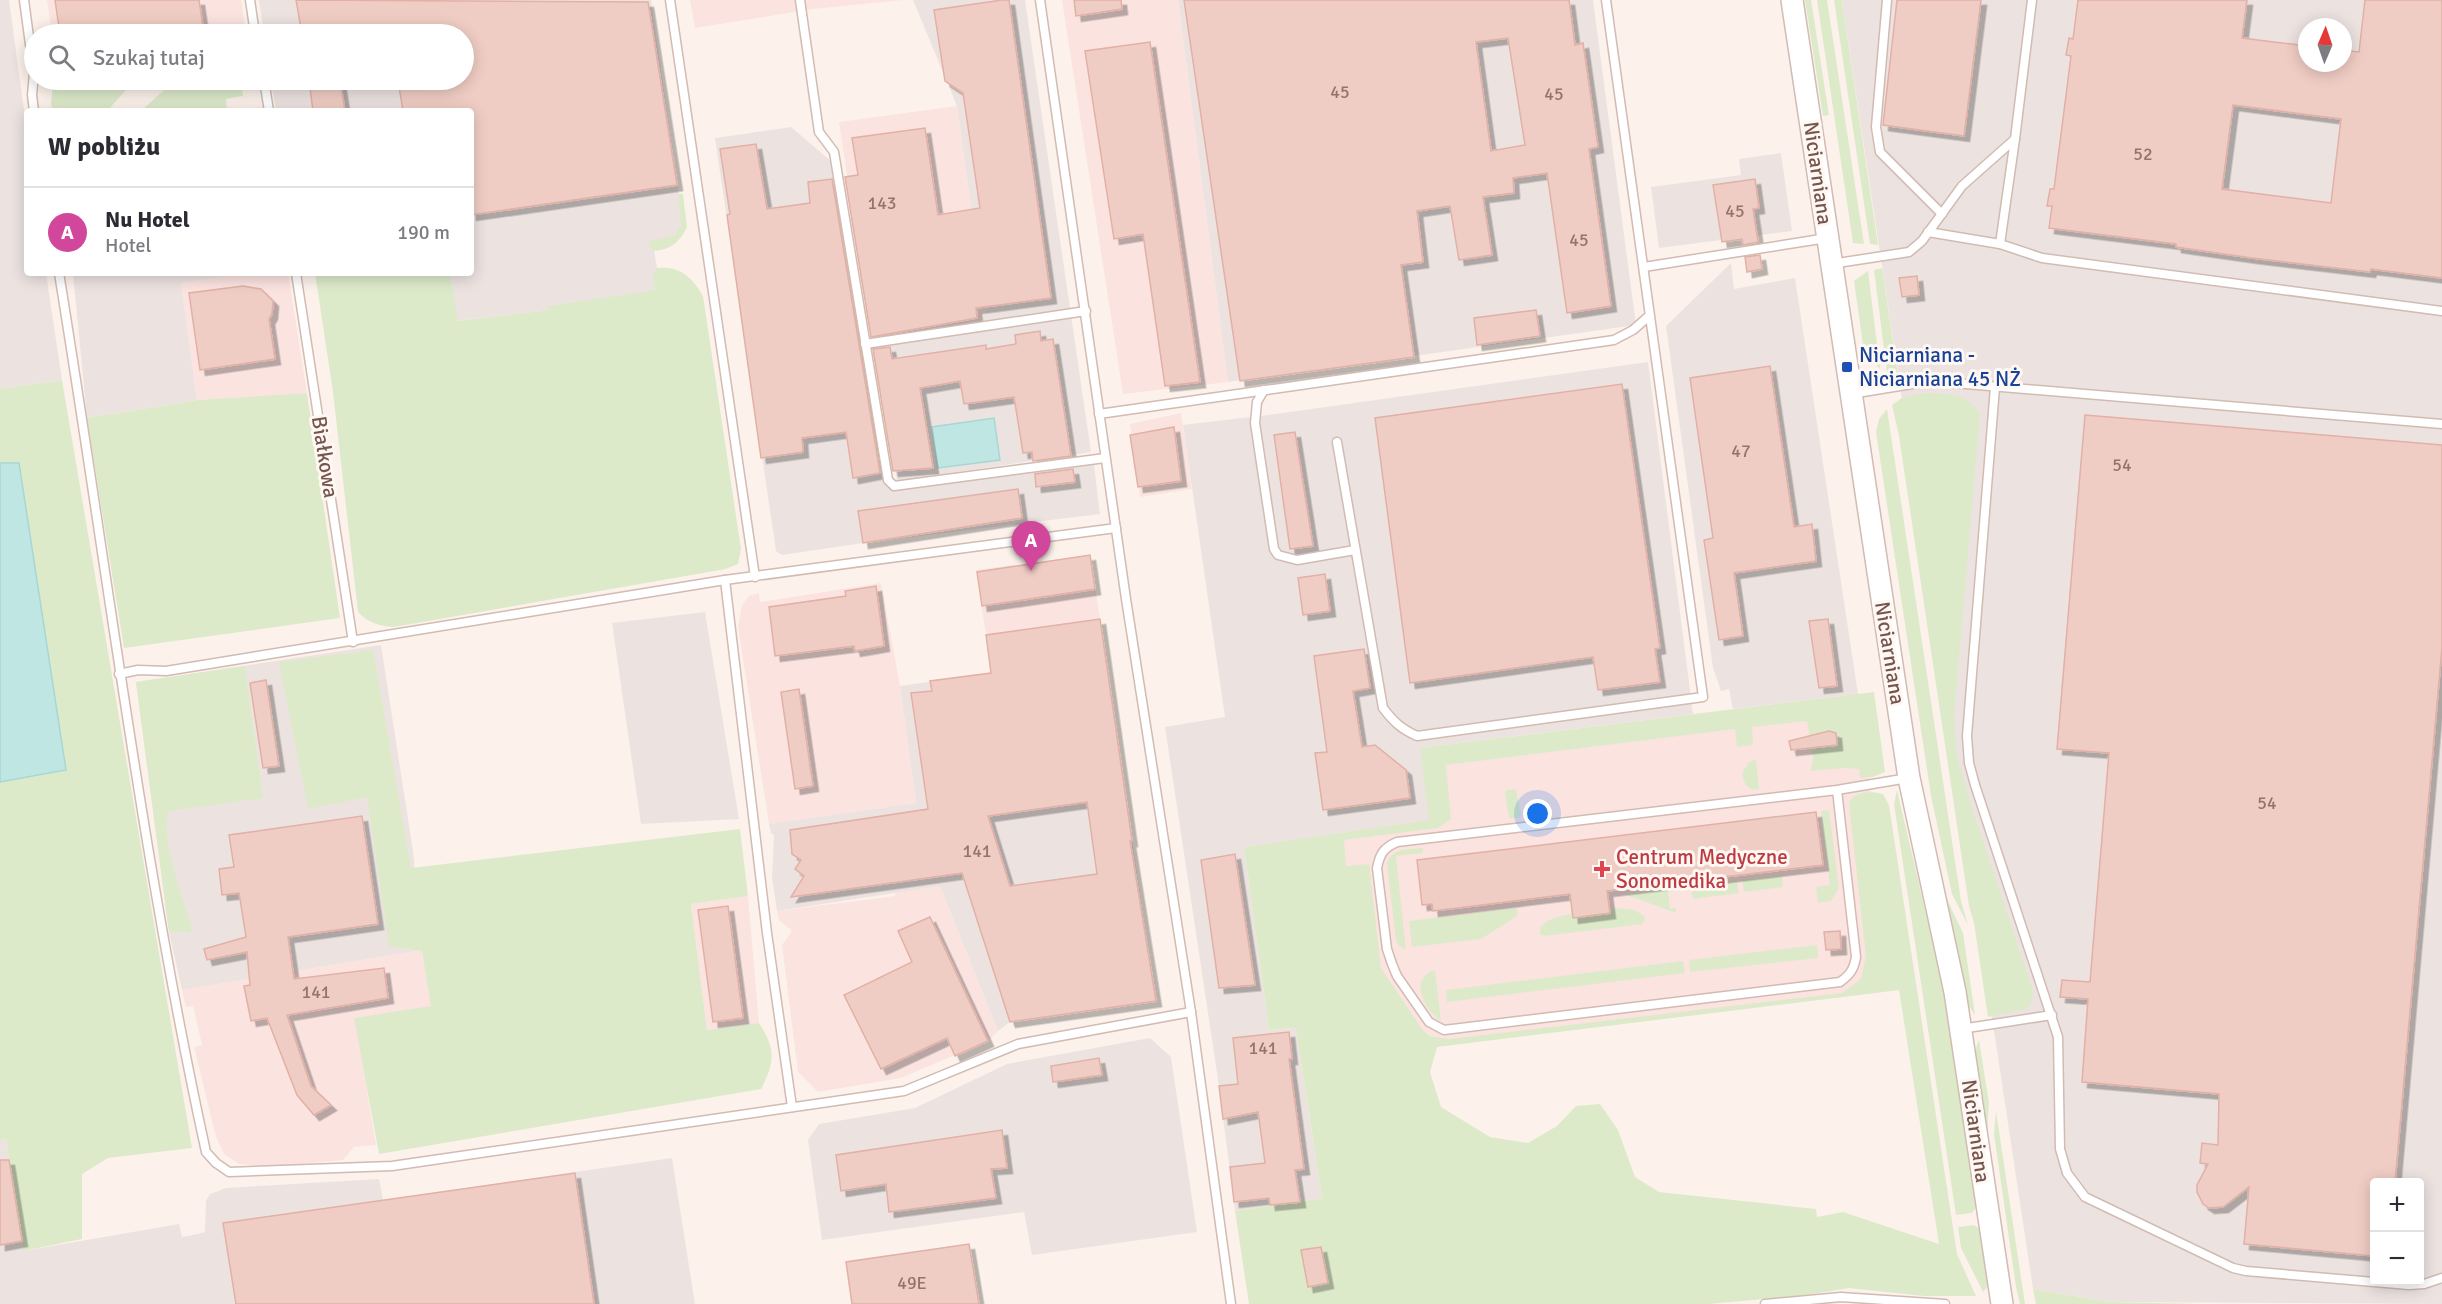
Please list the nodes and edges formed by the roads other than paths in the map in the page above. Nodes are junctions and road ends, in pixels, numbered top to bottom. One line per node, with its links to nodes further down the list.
1 (24, 0): 10 (lane)
2 (250, 0): 11 (lane)
3 (670, 0): 38 (lane)
4 (800, 0): 28 (lane)
5 (1040, 0): 26 (lane)
6 (1606, 0): 22 (lane)
7 (1792, 0): 19 (street, Niciarniana)
8 (1887, 0): 17 (lane)
9 (2032, 0): 16 (lane)
10 (27, 24)
11 (254, 24)
12 (32, 90): 14 (lane)
13 (266, 90): 15 (lane)
14 (34, 108)
15 (269, 108)
16 (2015, 139): 17 (lane); 20 (lane)
17 (1942, 214): 18 (lane)
18 (1928, 232): 20 (lane); 21 (lane)
19 (1827, 238): 21 (street, Niciarniana); 22 (lane)
20 (2000, 244): 25 (lane)
21 (1831, 264): 31 (street, Niciarniana)
22 (1644, 267): 27 (lane)
23 (59, 276): 41 (lane)
24 (296, 276): 40 (lane, Białkowa)
25 (2442, 310)
26 (1086, 311): 28 (lane); 32 (lane)
27 (1649, 316): 30 (lane); 37 (lane)
28 (865, 344): 35 (lane)
29 (1995, 387): 31 (lane); 33 (lane); 45 (lane)
30 (1264, 390): 32 (lane); 37 (lane)
31 (1851, 394): 42 (street, Niciarniana)
32 (1100, 414): 35 (lane)
33 (2442, 424)
34 (1337, 442): 37 (lane)
35 (1105, 458): 36 (lane)
36 (1116, 528): 38 (lane); 44 (lane)
37 (1355, 550)
38 (754, 577): 39 (lane)
39 (724, 580): 40 (lane); 47 (lane)
40 (353, 642): 41 (lane)
41 (119, 674): 47 (lane)
42 (1909, 778): 43 (lane); 46 (street, Niciarniana)
43 (1837, 790): 43 (lane)
44 (1191, 1012): 47 (lane); 49 (lane)
45 (2052, 1015): 46 (lane); 48 (lane)
46 (1961, 1029): 52 (street, Niciarniana)
47 (792, 1107)
48 (2442, 1278)
49 (1231, 1304)
50 (1765, 1304): 51 (lane)
51 (1945, 1304)
52 (2002, 1304)

